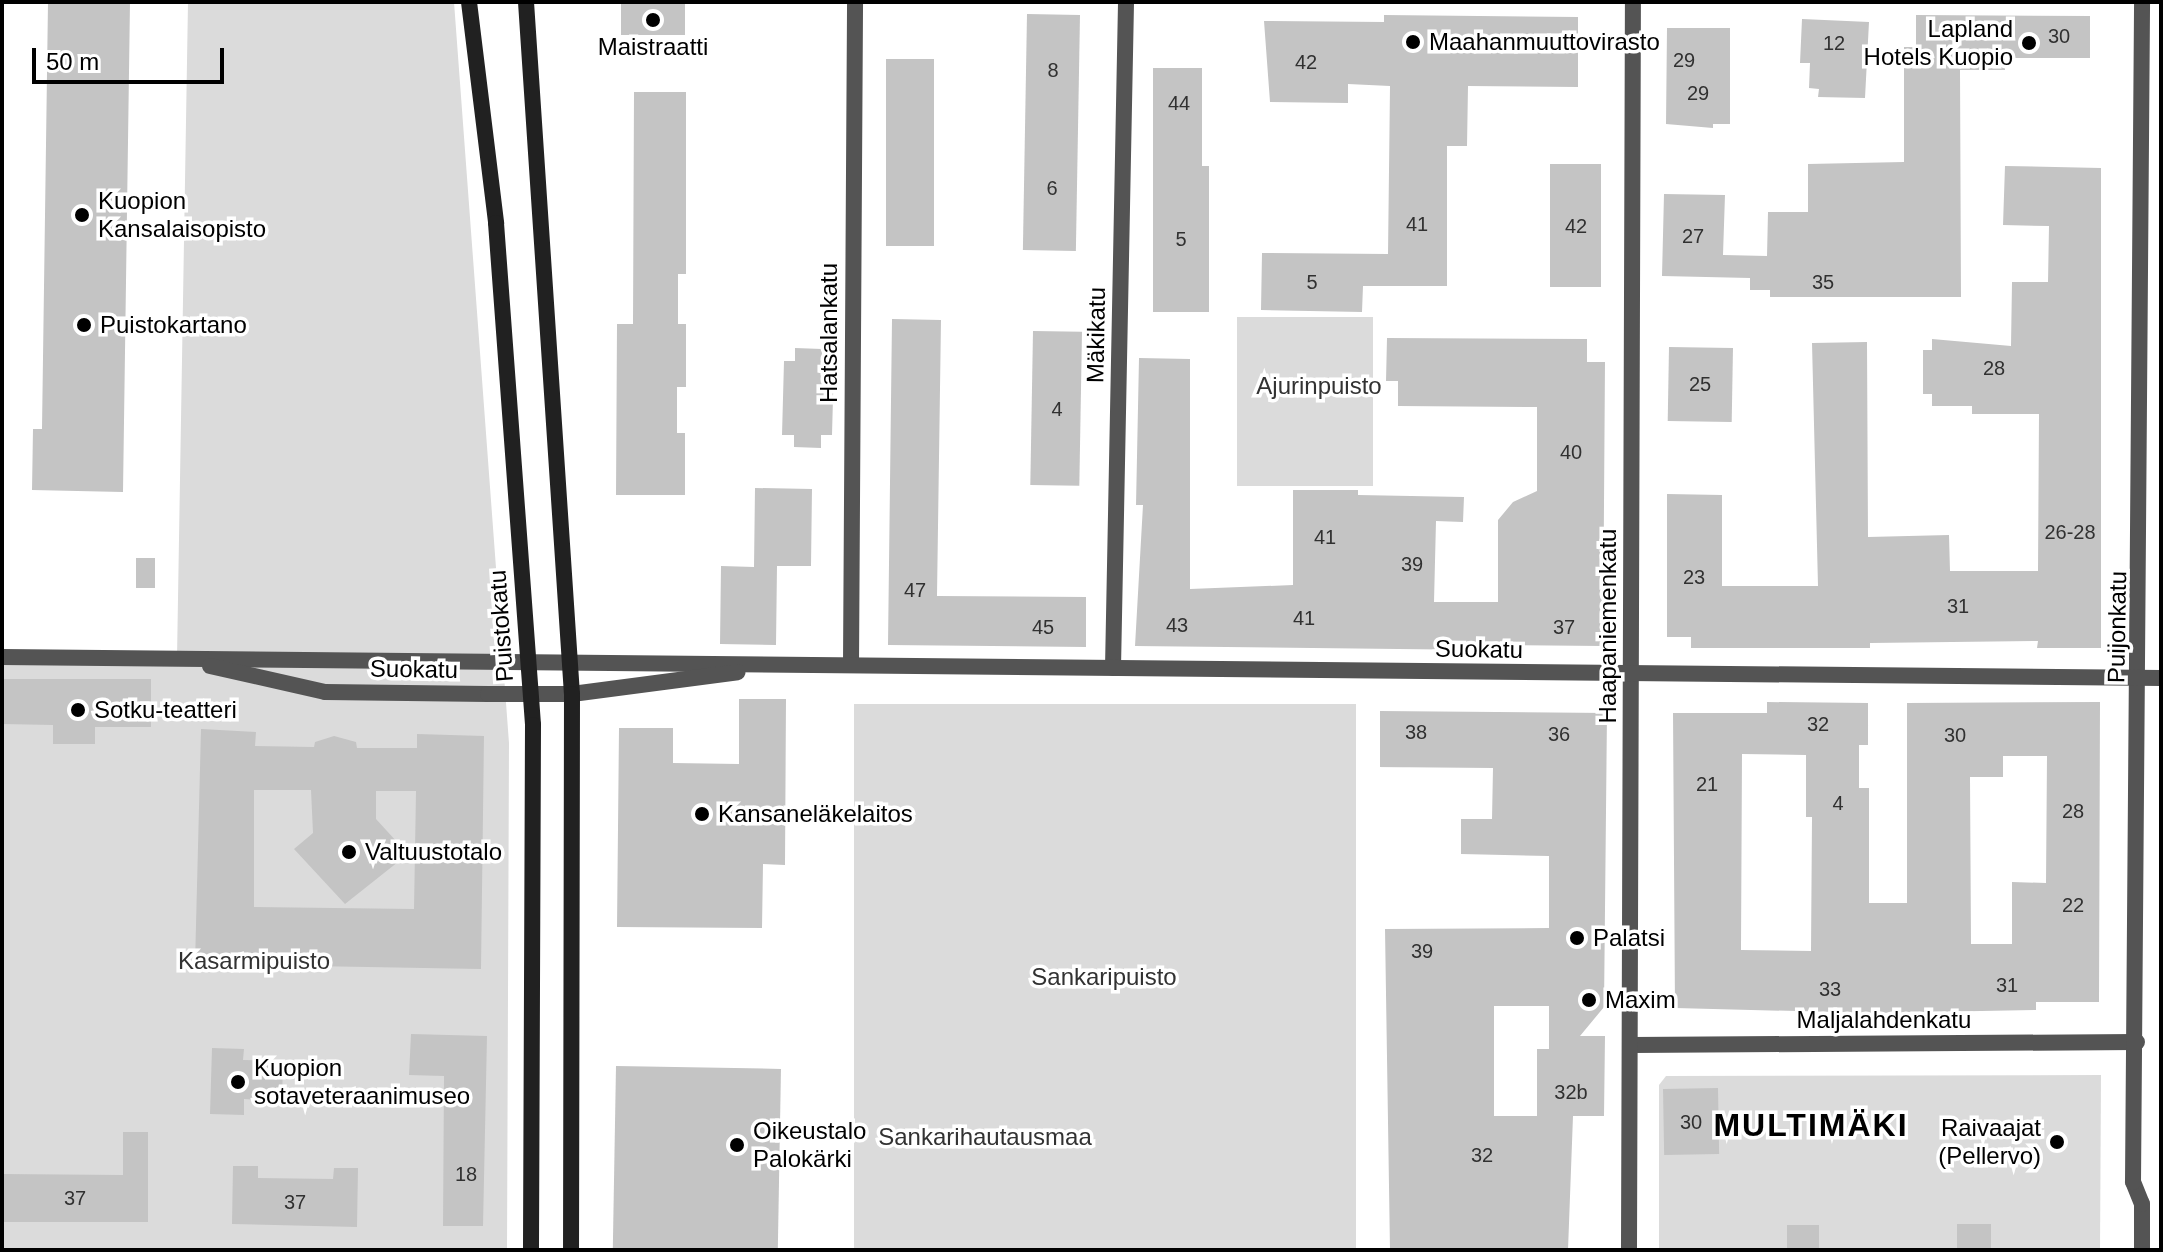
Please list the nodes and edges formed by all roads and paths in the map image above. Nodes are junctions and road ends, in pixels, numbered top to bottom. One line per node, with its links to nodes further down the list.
1 (469, 2): 9 (main road, Puistokatu)
2 (526, 2): 10 (main road)
3 (855, 2): 12 (street, Hatsalankatu)
4 (1126, 2): 13 (street, Mäkikatu)
5 (1633, 2): 14 (street, Haapaniemenkatu)
6 (2142, 2): 15 (street, Puijonkatu)
7 (2, 657): 8 (street, Suokatu)
8 (177, 659): 9 (street, Suokatu); 17 (street, Suokatu)
9 (527, 661): 10 (street, Suokatu); 17 (main road, Puistokatu)
10 (570, 662): 11 (street, Suokatu); 18 (main road)
11 (796, 664): 12 (street, Suokatu); 18 (street, Suokatu)
12 (851, 665): 13 (street, Suokatu)
13 (1113, 668): 14 (street, Suokatu)
14 (1632, 675): 15 (street, Suokatu); 20 (street, Haapaniemenkatu)
15 (2140, 678): 16 (street, Suokatu); 19 (street, Puijonkatu)
16 (2161, 678)
17 (530, 694): 18 (street, Suokatu); 21 (main road, Puistokatu)
18 (572, 694): 22 (main road)
19 (2137, 1042): 20 (street, Maljalahdenkatu); 24 (street, Puijonkatu)
20 (1632, 1045): 23 (street, Haapaniemenkatu)
21 (531, 1250)
22 (571, 1250)
23 (1629, 1250)
24 (2142, 1250)

